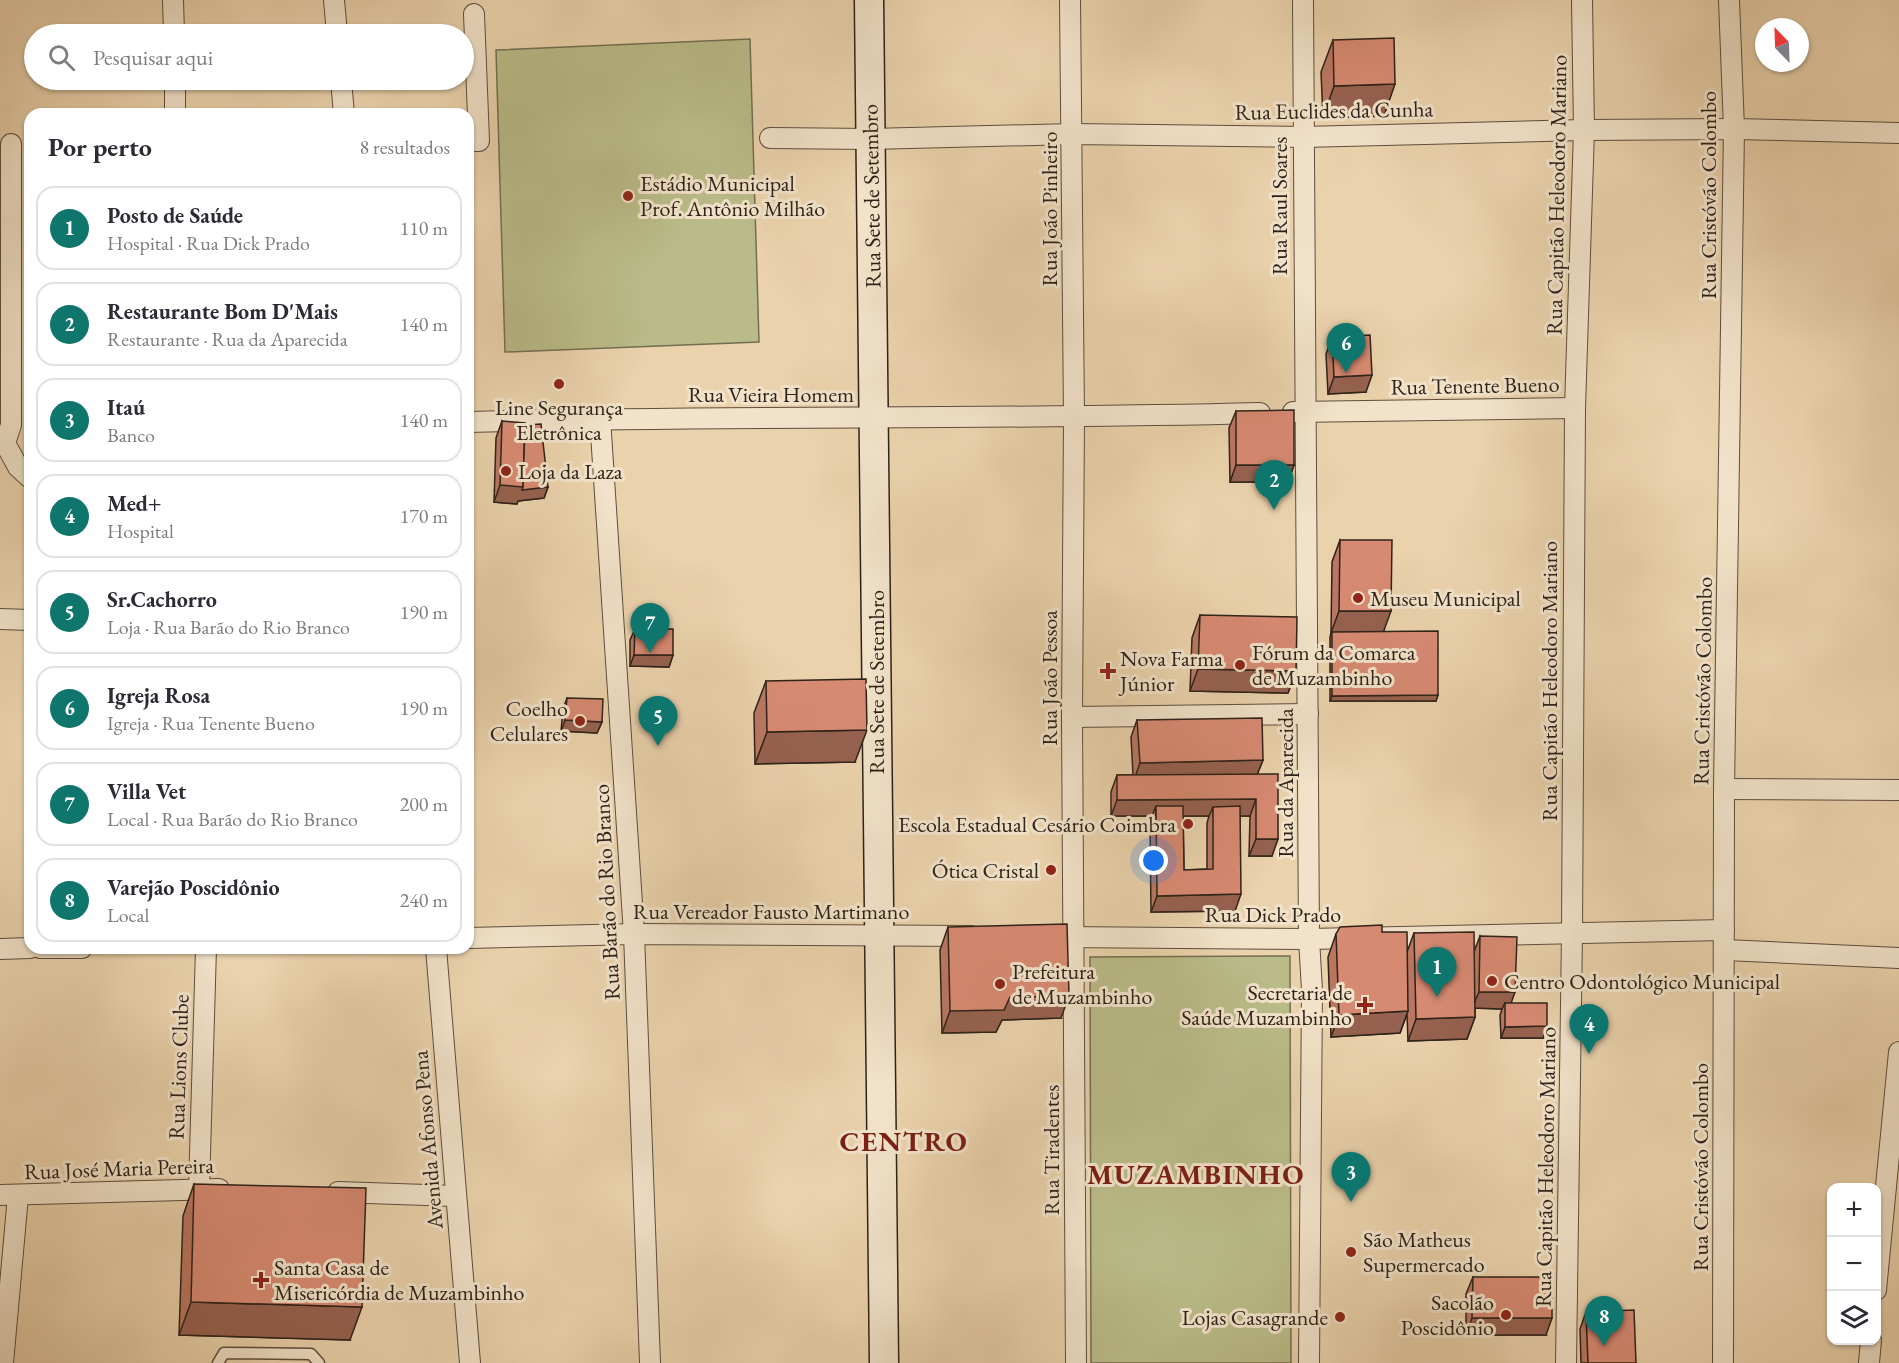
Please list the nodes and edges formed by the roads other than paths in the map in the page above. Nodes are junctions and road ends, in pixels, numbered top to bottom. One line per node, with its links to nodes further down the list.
1 (173, 0): 9 (street)
2 (334, 0): 10 (street)
3 (869, 0): 24 (main road, Rua Sete de Setembro)
4 (1070, 0): 21 (street, Rua João Pinheiro)
5 (1303, 0): 22 (street, Rua Raul Soares)
6 (1582, 0): 19 (street, Rua Capitão Heleodoro Mariano)
7 (1729, 0): 18 (street, Rua Cristóvão Colombo)
8 (474, 14): 11 (street)
9 (174, 24)
10 (336, 24)
11 (474, 24)
12 (175, 90): 15 (street)
13 (342, 90): 16 (street)
14 (473, 90): 17 (street)
15 (175, 108)
16 (343, 108)
17 (473, 108)
18 (1734, 129): 19 (street, Rua Euclides da Cunha); 20 (street, Rua Euclides da Cunha); 38 (street, Rua Cristóvão Colombo)
19 (1584, 130): 22 (street, Rua Euclides da Cunha); 26 (street, Rua Capitão Heleodoro Mariano)
20 (1899, 133)
21 (1073, 134): 22 (street, Rua Euclides da Cunha); 24 (street, Rua Euclides da Cunha); 30 (street, Rua João Pinheiro)
22 (1303, 136): 27 (street, Rua Raul Soares)
23 (770, 138): 24 (street, Rua Euclides da Cunha)
24 (870, 140): 29 (main road, Rua Sete de Setembro)
25 (14, 144): 32 (street)
26 (1575, 408): 27 (street, Rua Tenente Bueno); 40 (street, Rua Capitão Heleodoro Mariano)
27 (1304, 411): 30 (street, Rua Tenente Bueno); 36 (street, Rua da Aparecida)
28 (600, 418): 29 (street, Rua Vieira Homem); 31 (street, Rua Vieira Homem); 41 (street, Rua Barão do Rio Branco)
29 (874, 418): 30 (street, Rua Vieira Homem); 42 (main road, Rua Sete de Setembro)
30 (1074, 418): 37 (street, Rua João Pessoa)
31 (474, 422)
32 (14, 424): 33 (street)
33 (24, 472)
34 (0, 619): 35 (street)
35 (24, 620)
36 (1308, 714): 37 (street); 47 (street, Rua da Aparecida)
37 (1072, 717): 45 (street, Rua João Pessoa)
38 (1725, 789): 39 (street); 48 (street, Rua Cristóvão Colombo)
39 (1899, 790)
40 (1572, 933): 47 (street, Rua Dick Prado); 48 (street, Rua Dick Prado); 70 (street, Rua Capitão Heleodoro Mariano)
41 (634, 934): 42 (street, Rua Vereador Fausto Martimano); 46 (street, Rua Vereador Fausto Martimano); 66 (street, Rua Barão do Rio Branco)
42 (878, 934): 43 (street, Rua Vereador Fausto Martimano); 67 (main road, Rua Sete de Setembro)
43 (993, 936)
44 (1039, 937): 45 (street)
45 (1074, 937): 47 (street, Rua Dick Prado); 68 (street, Rua Tiradentes)
46 (474, 938)
47 (1309, 939): 69 (street, Rua da Aparecida)
48 (1725, 940): 53 (street, Rua Dick Prado); 71 (street, Rua Cristóvão Colombo)
49 (24, 948): 50 (street)
50 (0, 949)
51 (206, 954): 55 (street, Rua Lions Clube)
52 (436, 954): 59 (street, Avenida Afonso Pena)
53 (1899, 958)
54 (1899, 1052): 60 (street)
55 (199, 1188): 56 (street, Rua José Maria Pereira); 58 (street, Rua José Maria Pereira)
56 (234, 1189)
57 (316, 1191): 59 (street)
58 (9, 1196): 62 (street)
59 (456, 1196): 65 (street, Avenida Afonso Pena)
60 (1881, 1238)
61 (1871, 1345): 72 (street)
62 (3, 1363)
63 (218, 1363): 64 (lane)
64 (319, 1363)
65 (470, 1363)
66 (650, 1363)
67 (884, 1363)
68 (1076, 1363)
69 (1310, 1363)
70 (1566, 1363)
71 (1723, 1363)
72 (1869, 1363)

